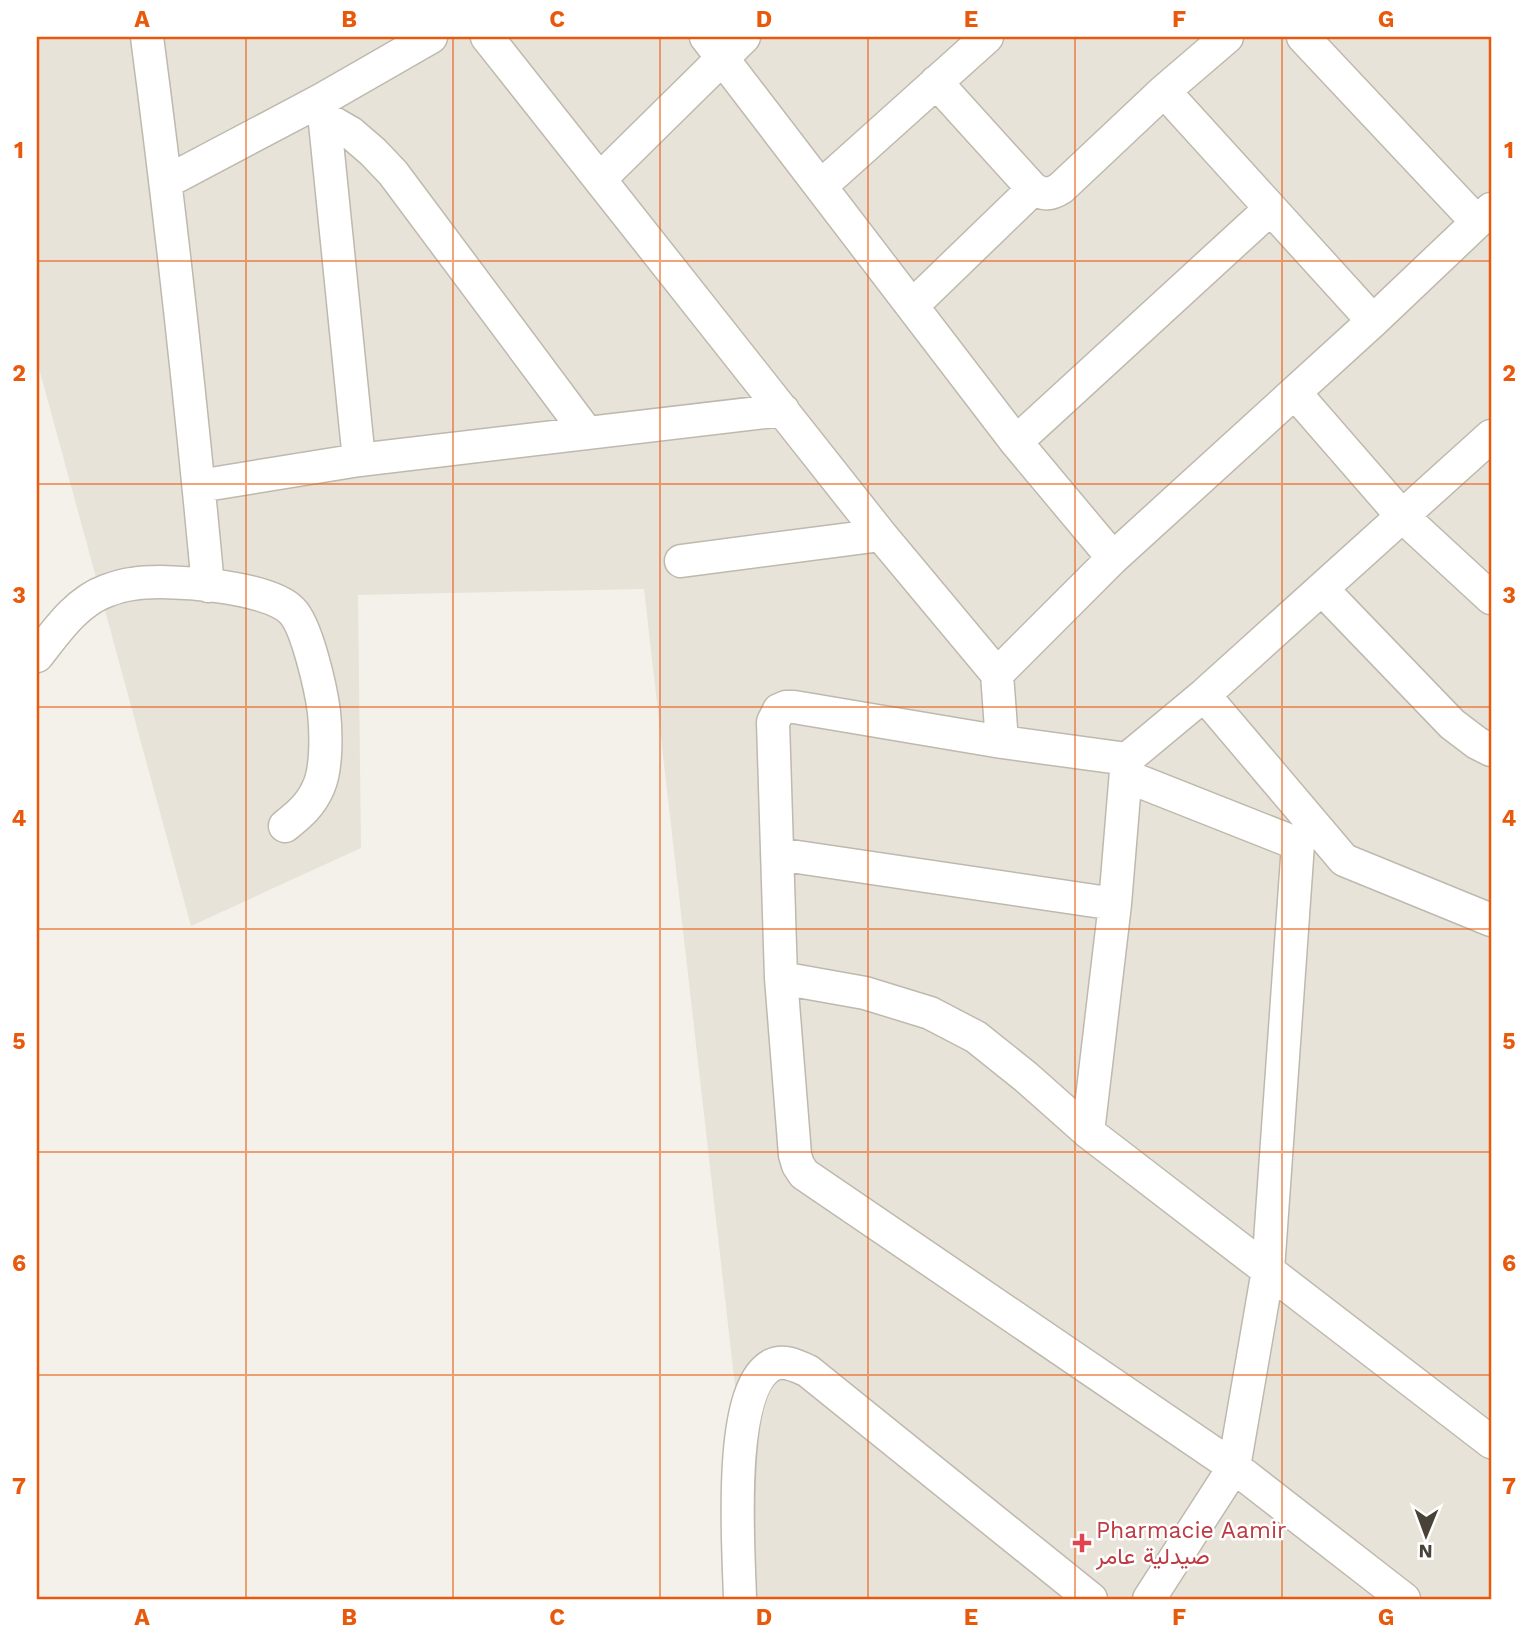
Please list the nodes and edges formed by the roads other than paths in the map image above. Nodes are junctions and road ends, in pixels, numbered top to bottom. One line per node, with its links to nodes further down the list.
1 (147, 37): 12 (street)
2 (431, 37): 10 (street)
3 (487, 37): 11 (street)
4 (987, 37): 8 (street)
5 (1227, 37): 9 (street)
6 (1303, 37): 16 (street)
7 (724, 44): 11 (street); 13 (street)
8 (936, 82): 13 (street); 14 (street)
9 (1164, 91): 14 (street); 15 (street)
10 (324, 108): 12 (street); 21 (street); 24 (street)
11 (600, 179): 20 (street)
12 (166, 182): 25 (street)
13 (821, 186): 17 (street)
14 (1033, 189): 17 (street)
15 (1270, 209): 18 (street); 23 (street)
16 (1484, 215): 18 (street)
17 (912, 306): 23 (street)
18 (1373, 321): 19 (street)
19 (1295, 393): 26 (street); 28 (street)
20 (783, 410): 21 (street); 27 (street)
21 (587, 433): 24 (street)
22 (1491, 436): 26 (street)
23 (1016, 442): 28 (street)
24 (359, 460): 25 (street)
25 (199, 486): 30 (street)
26 (1402, 516): 31 (street); 32 (street)
27 (881, 535): 29 (street); 34 (street)
28 (1113, 558): 34 (street)
29 (681, 561)
30 (208, 586): 33 (street); 39 (street)
31 (1322, 589): 35 (street); 37 (street)
32 (1491, 598)
33 (37, 656)
34 (997, 674): 36 (street)
35 (1204, 695): 38 (street); 42 (street)
36 (1002, 742): 38 (street); 41 (street)
37 (1491, 750)
38 (1126, 768): 40 (street); 43 (street)
39 (285, 826)
40 (1298, 844): 42 (street); 47 (street)
41 (777, 854): 43 (street); 45 (street)
42 (1344, 860): 44 (street)
43 (1115, 904): 46 (street)
44 (1491, 920)
45 (781, 978): 46 (street); 49 (street)
46 (1088, 1132): 47 (street)
47 (1268, 1270): 48 (street); 49 (street)
48 (1491, 1442)
49 (1234, 1467): 52 (street); 53 (street)
50 (740, 1599): 51 (street)
51 (1091, 1599)
52 (1149, 1599)
53 (1404, 1599)

